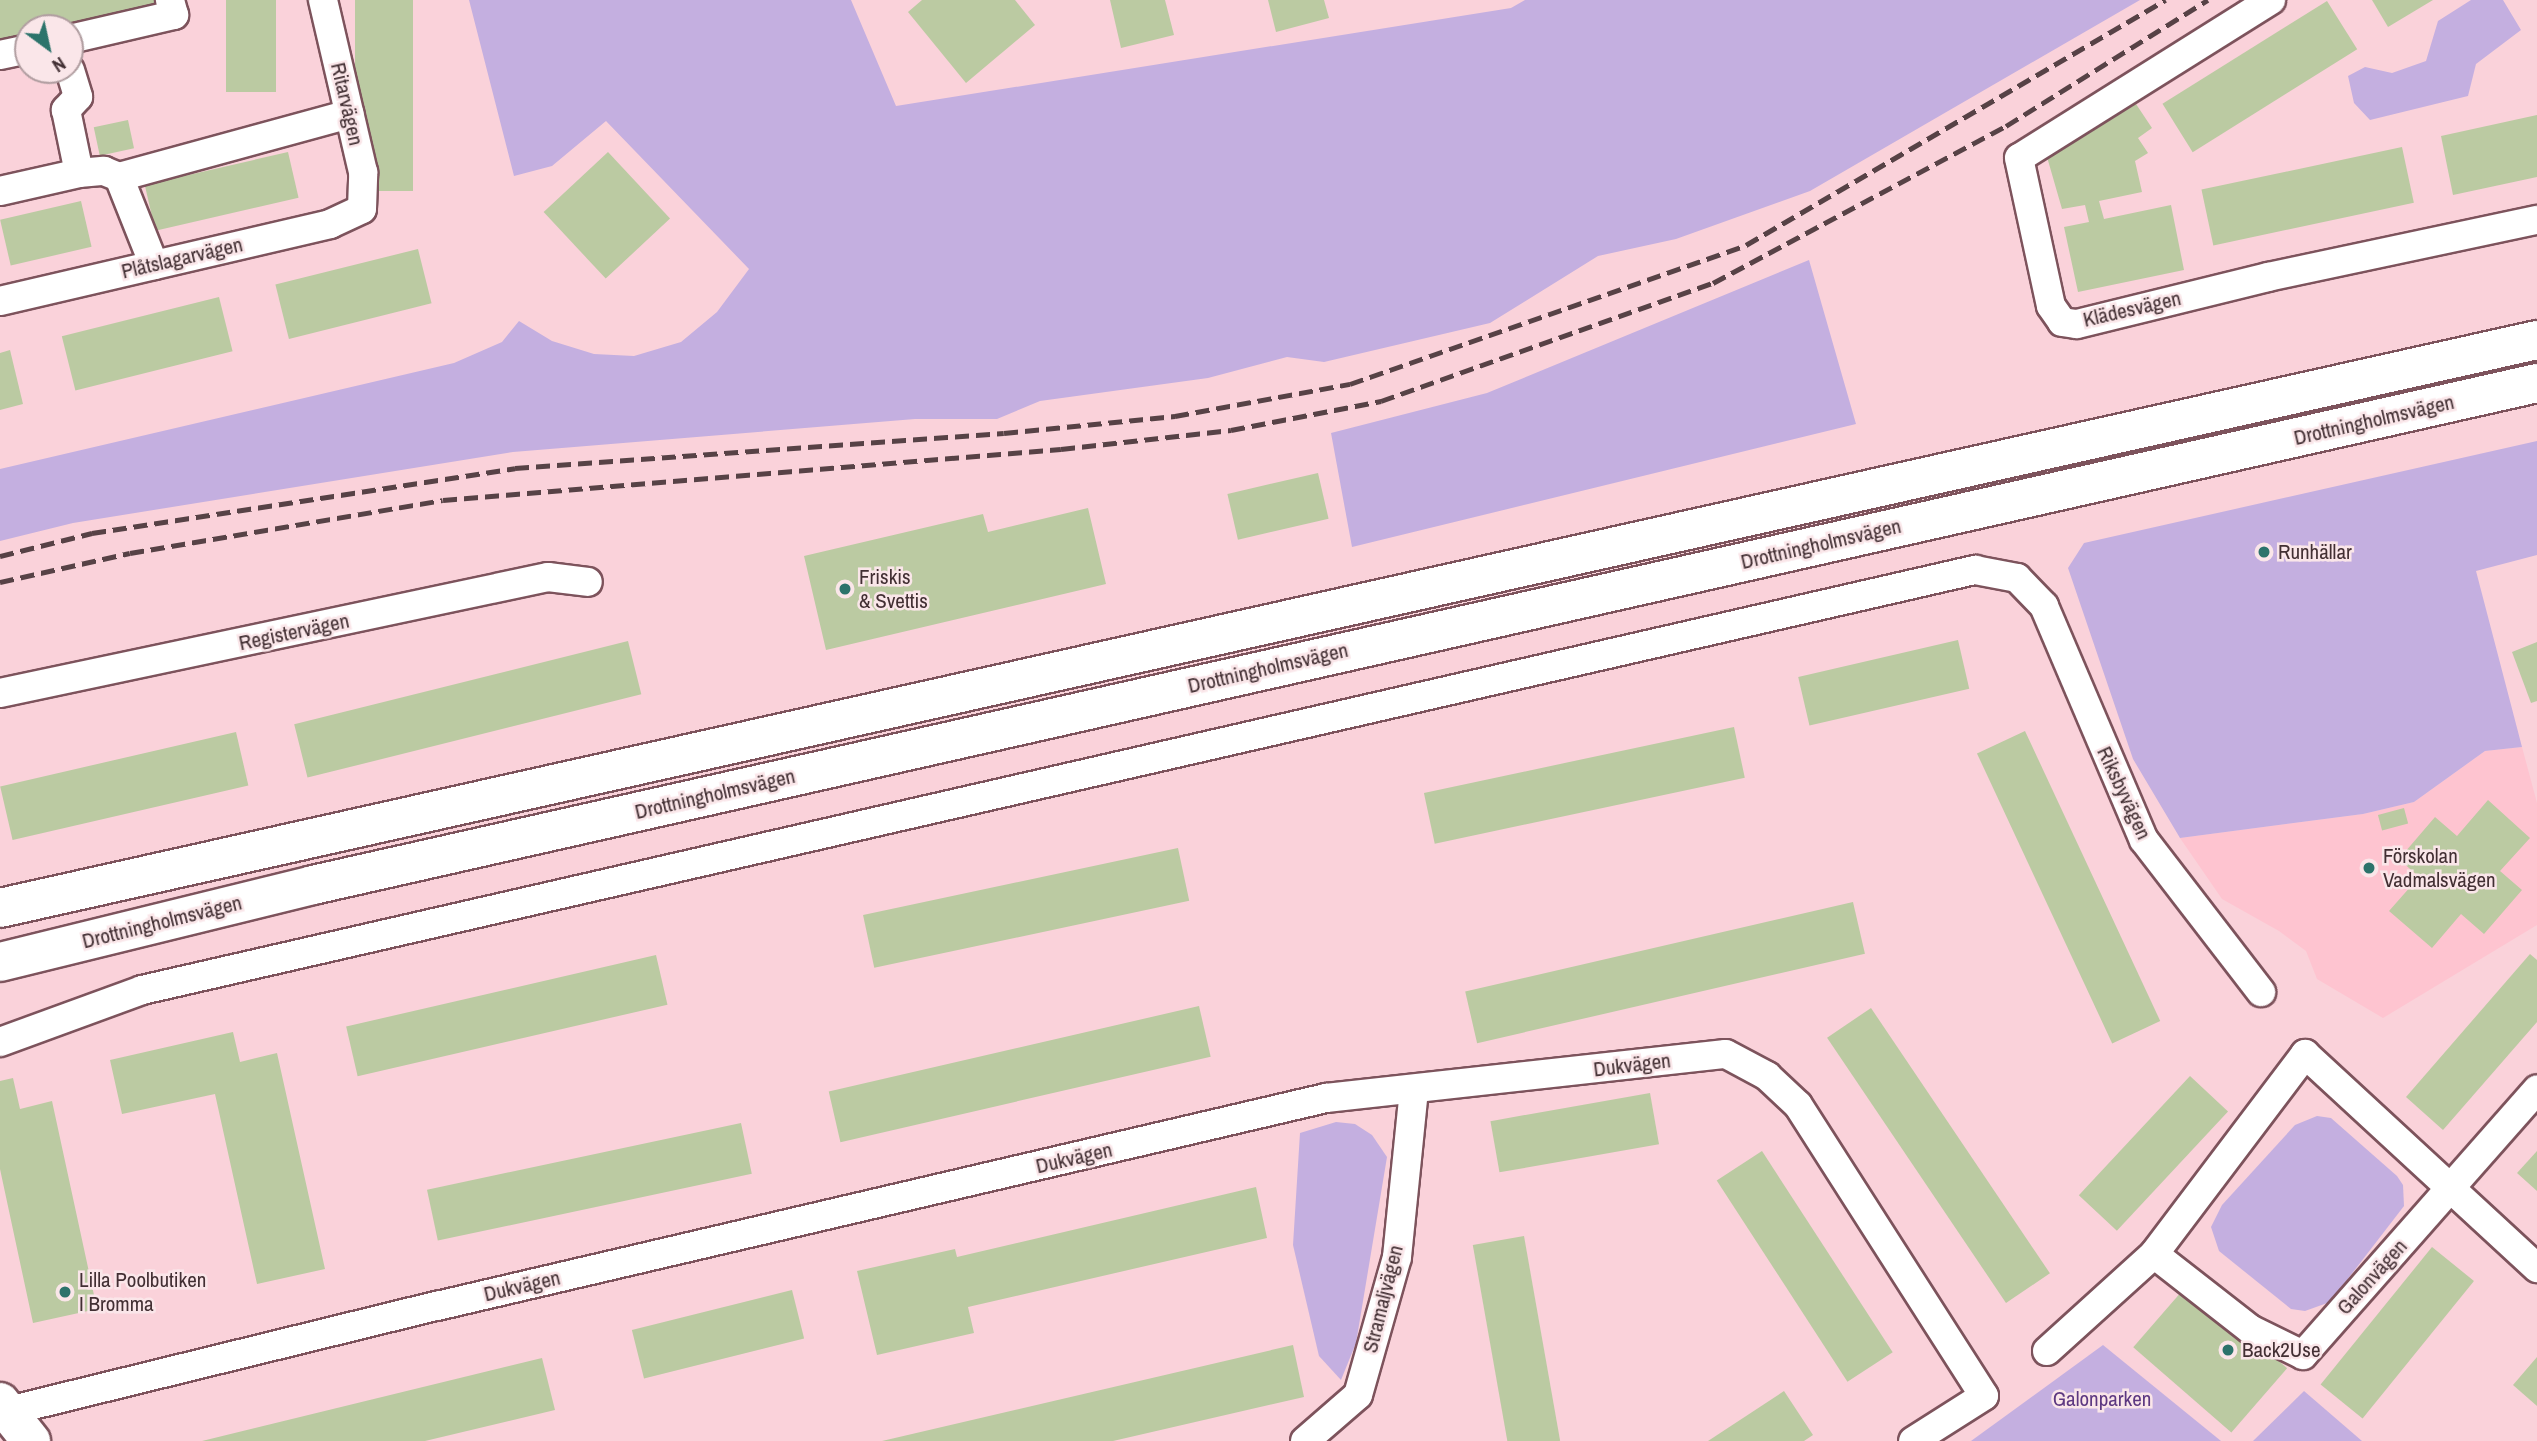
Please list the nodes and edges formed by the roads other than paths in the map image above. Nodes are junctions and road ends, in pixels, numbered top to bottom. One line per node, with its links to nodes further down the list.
1 (170, 0): 4 (street)
2 (323, 0): 6 (street, Ritarvägen)
3 (2272, 0): 11 (street, Klädesvägen)
4 (84, 36)
5 (74, 84): 7 (street)
6 (350, 114): 8 (street); 10 (street, Ritarvägen)
7 (79, 173): 8 (street); 9 (street)
8 (119, 177): 12 (street)
9 (0, 191)
10 (362, 209): 12 (street, Plåtslagarvägen)
11 (2537, 219)
12 (154, 265): 13 (street, Plåtslagarvägen)
13 (0, 301)
14 (2537, 340): 18 (main road, Drottningholmsvägen)
15 (2537, 383): 19 (main road, Drottningholmsvägen)
16 (588, 582): 17 (street, Registervägen)
17 (0, 693)
18 (0, 908)
19 (0, 961)
20 (2261, 992): 21 (street, Riksbyvägen)
21 (0, 1042)
22 (2537, 1090): 24 (street)
23 (1414, 1091): 28 (street, Dukvägen); 30 (street, Stramaljvägen); 31 (street, Dukvägen)
24 (2449, 1190): 25 (street, Galonvägen); 25 (street); 26 (street)
25 (2154, 1254): 27 (street)
26 (2537, 1268)
27 (2047, 1351)
28 (3, 1409): 29 (main road)
29 (32, 1441)
30 (1305, 1441)
31 (1913, 1441)

